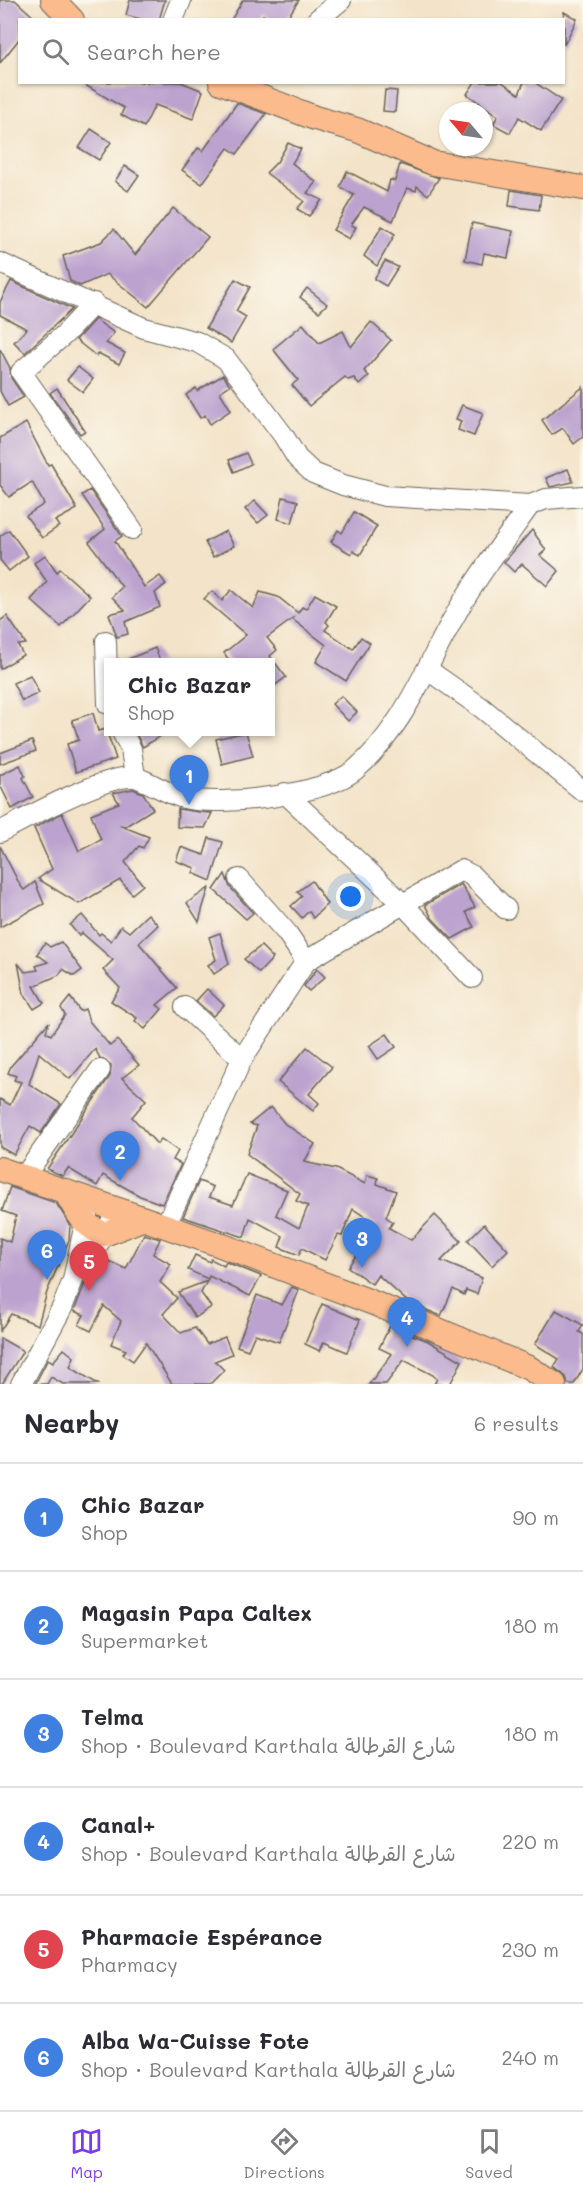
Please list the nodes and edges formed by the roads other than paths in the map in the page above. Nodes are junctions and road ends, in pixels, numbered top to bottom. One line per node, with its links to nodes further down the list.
1 (53, 0): 4 (main road)
2 (181, 0): 5 (street)
3 (341, 0): 6 (street)
4 (70, 18)
5 (174, 18)
6 (319, 18)
7 (233, 84): 8 (main road)
8 (258, 88): 9 (main road)
9 (583, 188)
10 (0, 263): 11 (street)
11 (94, 303): 13 (street); 14 (street)
12 (583, 496): 13 (street)
13 (530, 505): 17 (street)
14 (132, 529)
15 (106, 641): 16 (street)
16 (107, 658)
17 (428, 669): 20 (street); 21 (street)
18 (124, 736): 19 (street)
19 (135, 777): 21 (street); 22 (street)
20 (583, 791)
21 (285, 793): 24 (street)
22 (0, 832)
23 (239, 879): 26 (street)
24 (401, 902): 25 (street); 26 (street); 27 (street)
25 (506, 909)
26 (306, 961): 29 (street)
27 (472, 978)
28 (185, 1007): 29 (street)
29 (242, 1059): 38 (street)
30 (100, 1070): 32 (street)
31 (0, 1169): 32 (main road)
32 (23, 1178): 33 (main road)
33 (65, 1191): 34 (main road); 37 (main road)
34 (90, 1200): 35 (main road); 37 (street)
35 (116, 1210): 36 (main road); 39 (street)
36 (141, 1219): 38 (main road); 39 (main road)
37 (84, 1224): 39 (main road); 40 (street)
38 (165, 1227): 42 (main road)
39 (105, 1234): 40 (street)
40 (73, 1280): 41 (street)
41 (21, 1384)
42 (554, 1384)

